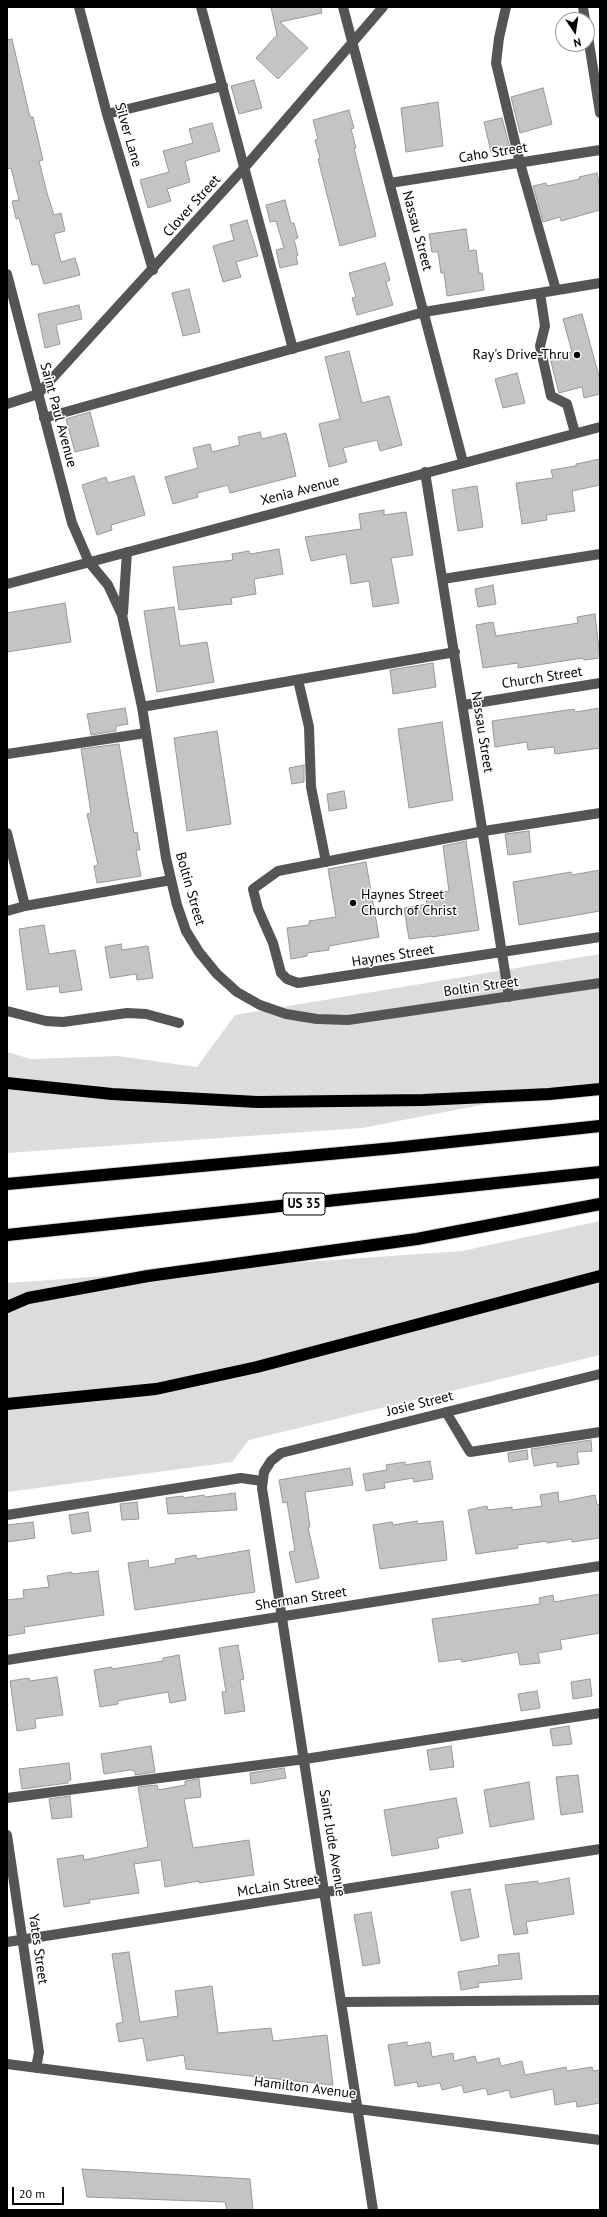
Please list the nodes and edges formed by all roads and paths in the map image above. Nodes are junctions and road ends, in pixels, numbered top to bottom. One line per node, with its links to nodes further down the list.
1 (79, 7): 10 (street, Silver Lane)
2 (200, 7): 8 (street)
3 (343, 7): 6 (street, Nassau Street)
4 (382, 7): 6 (street, Clover Street)
5 (506, 7): 12 (street)
6 (352, 43): 13 (street, Clover Street); 14 (street, Nassau Street)
7 (590, 52): 9 (street)
8 (223, 86): 10 (street); 13 (street)
9 (600, 113)
10 (107, 114): 15 (street, Silver Lane)
11 (600, 150): 12 (street, Caho Street)
12 (520, 162): 14 (street, Caho Street); 18 (street)
13 (245, 167): 15 (street, Clover Street); 21 (street)
14 (390, 183): 20 (street, Nassau Street)
15 (152, 270): 22 (street, Clover Street)
16 (7, 274): 22 (street, Saint Paul Avenue)
17 (600, 283): 18 (street)
18 (556, 290): 19 (street)
19 (540, 293): 20 (street); 26 (street)
20 (424, 312): 21 (street); 27 (street, Nassau Street)
21 (293, 349): 24 (street)
22 (38, 394): 23 (street, Clover Street); 24 (street, Saint Paul Avenue)
23 (7, 404)
24 (44, 418): 31 (street, Saint Paul Avenue)
25 (600, 427): 26 (street, Xenia Avenue)
26 (575, 433): 27 (street, Xenia Avenue)
27 (463, 462): 28 (street, Xenia Avenue)
28 (425, 472): 29 (street, Xenia Avenue); 32 (street, Nassau Street)
29 (127, 552): 31 (street, Xenia Avenue); 34 (street)
30 (600, 554): 32 (street)
31 (89, 562): 33 (street, Xenia Avenue); 34 (street, Boltin Street)
32 (443, 578): 35 (street, Nassau Street)
33 (7, 584)
34 (122, 615): 39 (street, Boltin Street)
35 (455, 652): 36 (street); 38 (street, Nassau Street)
36 (298, 680): 39 (street); 45 (street)
37 (600, 683): 38 (street, Church Street)
38 (464, 705): 43 (street, Nassau Street)
39 (142, 707): 40 (street, Boltin Street)
40 (146, 733): 41 (street); 46 (street, Boltin Street)
41 (7, 754)
42 (600, 813): 43 (street)
43 (484, 831): 45 (street); 50 (street, Nassau Street)
44 (7, 833): 47 (street)
45 (326, 862): 50 (street, Haynes Street)
46 (171, 880): 47 (street); 52 (street, Boltin Street)
47 (25, 906): 48 (street)
48 (7, 911)
49 (600, 937): 50 (street, Haynes Street)
50 (503, 953): 52 (street, Nassau Street)
51 (600, 983): 52 (street, Boltin Street)
52 (509, 997)
53 (7, 1011): 54 (street)
54 (179, 1024)
55 (7, 1084): 56 (highway)
56 (600, 1090)
57 (600, 1126): 59 (highway)
58 (600, 1172): 61 (highway, US 35)
59 (7, 1184)
60 (600, 1204): 63 (highway)
61 (7, 1235)
62 (600, 1276): 65 (highway)
63 (7, 1307)
64 (600, 1374): 66 (street, Josie Street)
65 (7, 1404)
66 (446, 1412): 67 (street); 68 (street, Josie Street)
67 (600, 1432)
68 (262, 1481): 69 (street); 71 (street, Saint Jude Avenue)
69 (7, 1515)
70 (600, 1566): 71 (street, Sherman Street)
71 (281, 1616): 72 (street, Sherman Street); 74 (street, Saint Jude Avenue)
72 (7, 1660)
73 (600, 1713): 74 (street)
74 (304, 1759): 75 (street); 78 (street, Saint Jude Avenue)
75 (7, 1798)
76 (7, 1835): 79 (street, Yates Street)
77 (600, 1849): 78 (street, McLain Street)
78 (325, 1893): 79 (street, McLain Street); 82 (street, Saint Jude Avenue)
79 (23, 1940): 80 (street, McLain Street); 84 (street, Yates Street)
80 (7, 1942)
81 (600, 2000): 82 (street)
82 (341, 2002): 85 (street, Saint Jude Avenue)
83 (7, 2064): 84 (street, Hamilton Avenue)
84 (36, 2068): 85 (street, Hamilton Avenue)
85 (357, 2108): 86 (street, Hamilton Avenue); 87 (street, Saint Jude Avenue)
86 (600, 2140)
87 (373, 2210)

